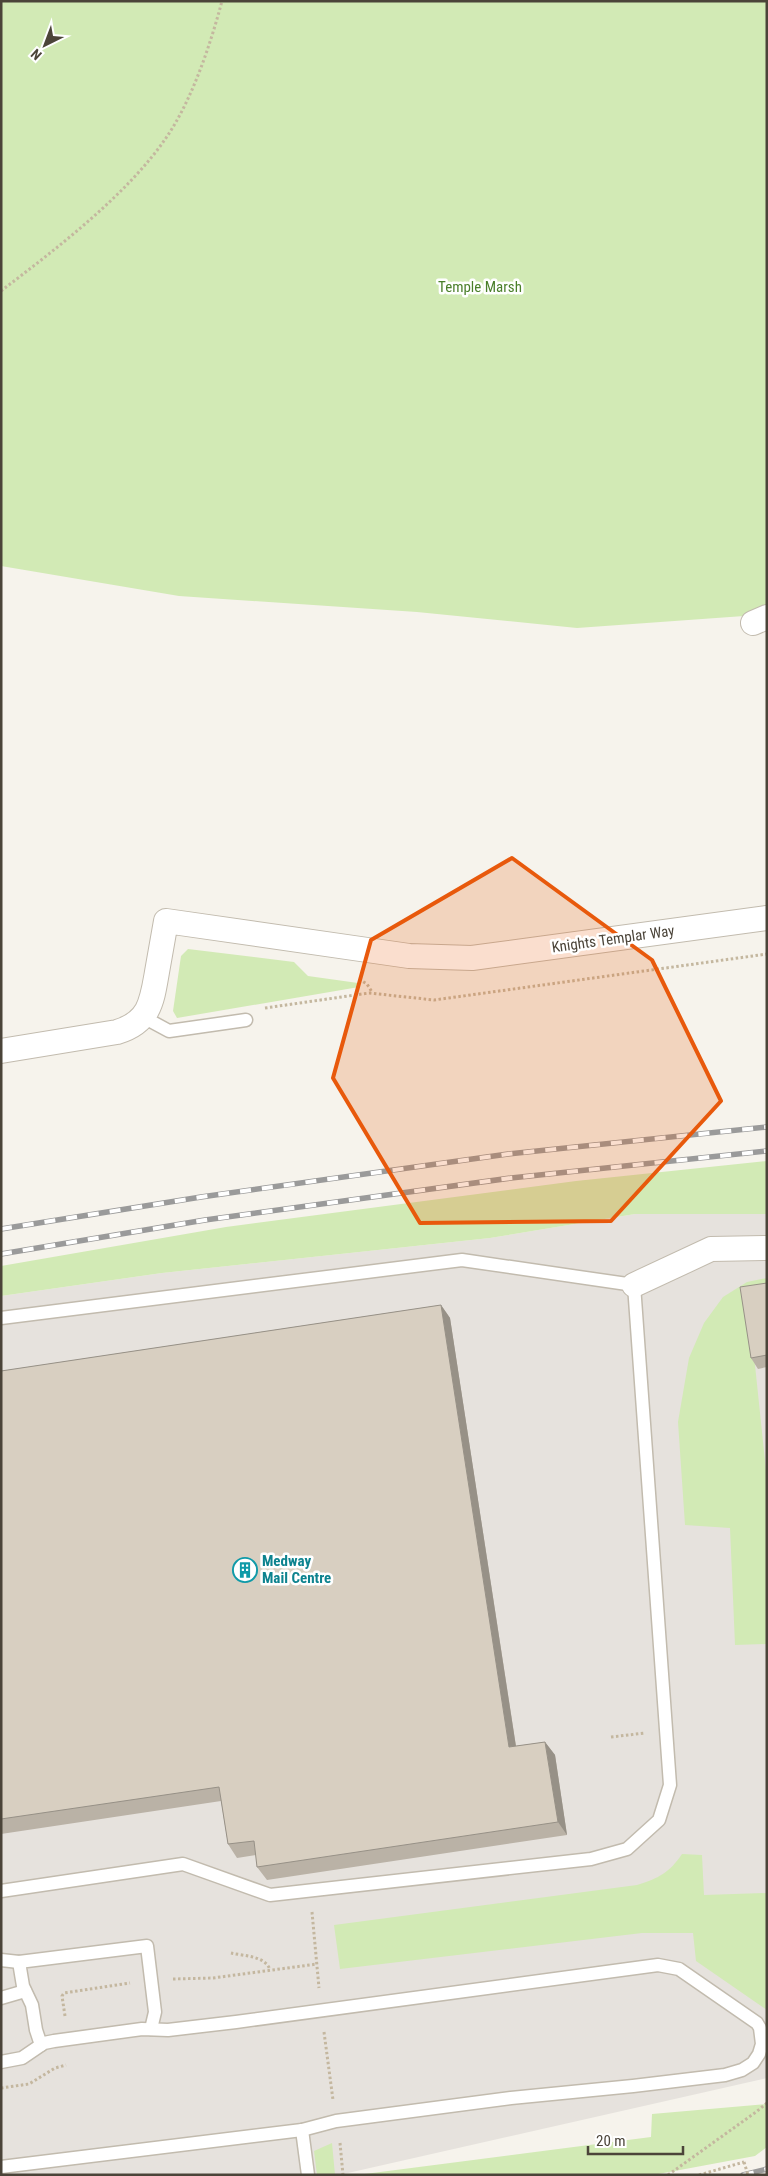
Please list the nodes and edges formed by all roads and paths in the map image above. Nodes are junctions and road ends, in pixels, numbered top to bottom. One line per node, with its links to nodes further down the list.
1 (222, 1): 2 (path)
2 (1, 291)
3 (767, 918): 7 (street, Knights Templar Way)
4 (767, 954): 6 (path)
5 (351, 978): 6 (path)
6 (372, 993): 8 (path)
7 (143, 1016): 8 (lane); 9 (street)
8 (246, 1020)
9 (1, 1051)
10 (767, 1248): 11 (street)
11 (634, 1285): 12 (lane); 13 (lane)
12 (1, 1318)
13 (666, 1730): 14 (path); 16 (lane)
14 (611, 1737)
15 (1, 1891): 16 (lane)
16 (310, 1891): 23 (path)
17 (232, 1952): 20 (path)
18 (1, 1960): 19 (lane)
19 (19, 1962): 21 (lane); 24 (lane)
20 (270, 1970)
21 (25, 1991): 22 (lane); 25 (lane)
22 (1, 1998)
23 (321, 2010): 24 (lane); 27 (path); 29 (lane)
24 (151, 2029): 25 (lane)
25 (42, 2045): 26 (lane)
26 (1, 2062)
27 (329, 2067)
28 (767, 2103): 32 (path)
29 (302, 2130): 30 (lane); 31 (lane)
30 (1, 2167)
31 (308, 2175)
32 (668, 2175)
33 (699, 2175): 34 (path, bridge)
34 (748, 2175)

